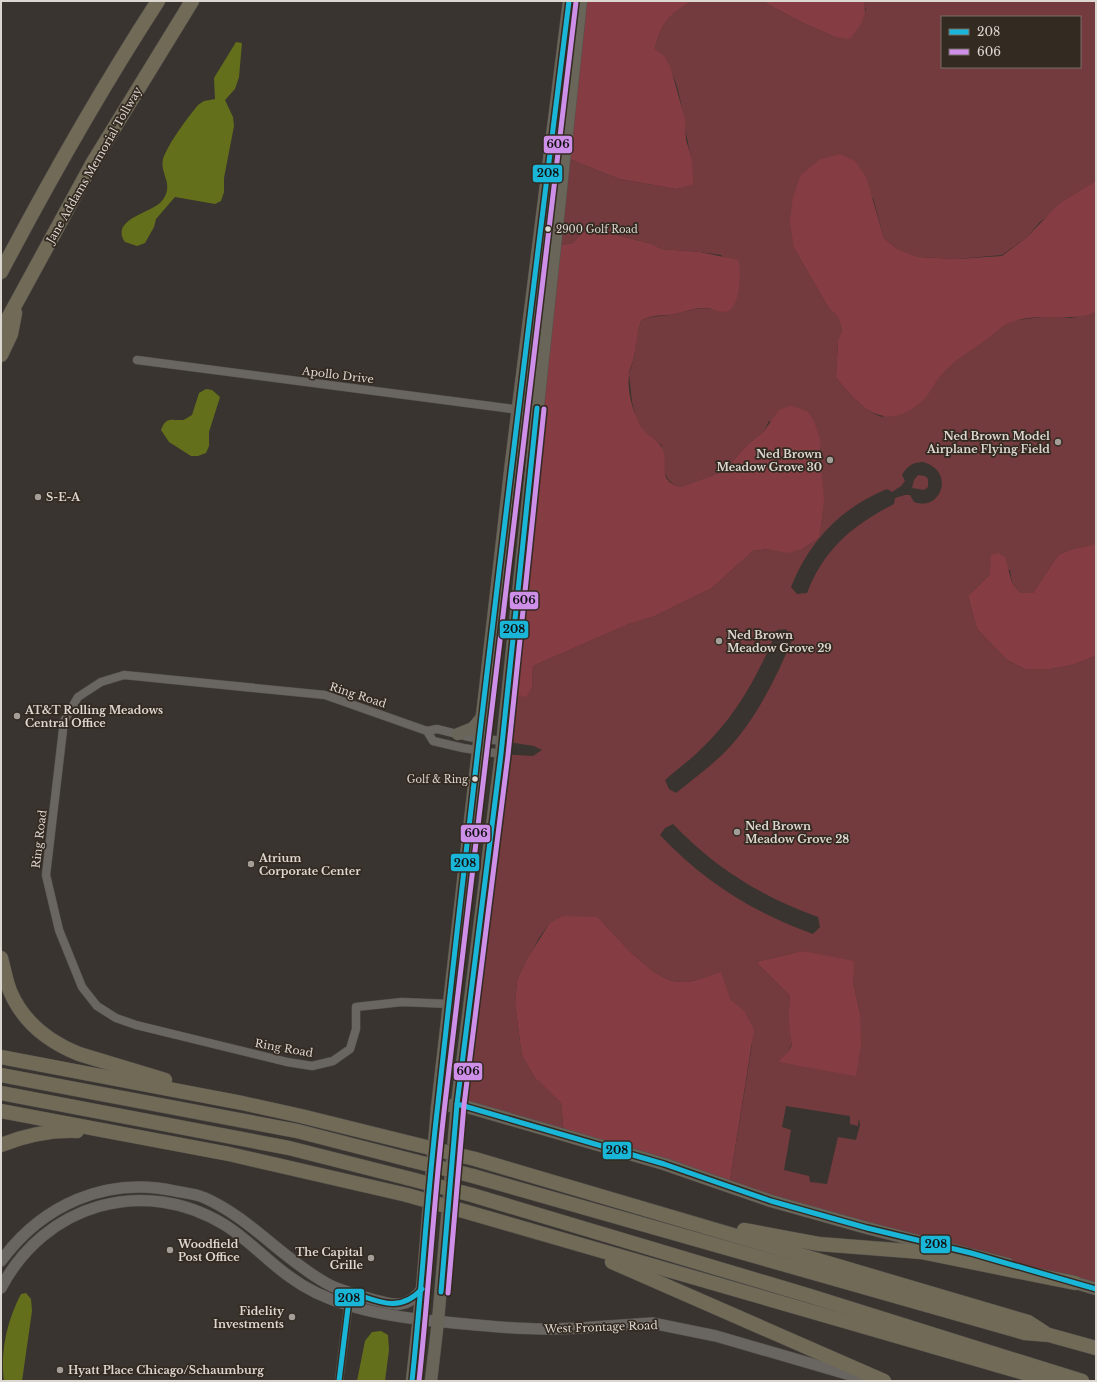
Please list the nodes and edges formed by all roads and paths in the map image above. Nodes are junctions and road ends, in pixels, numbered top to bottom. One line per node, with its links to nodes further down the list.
1 (158, 1): 5 (highway)
2 (192, 1): 6 (highway, Jane Addams Memorial Tollway)
3 (568, 1): 10 (main road)
4 (581, 1): 11 (main road)
5 (1, 272)
6 (17, 299): 7 (highway, Jane Addams Memorial Tollway); 8 (highway)
7 (1, 331)
8 (1, 356)
9 (137, 360): 10 (street, Apollo Drive)
10 (518, 410): 11 (street, Apollo Drive); 12 (main road)
11 (536, 412): 16 (main road)
12 (482, 716): 14 (main road); 15 (main road)
13 (427, 731): 14 (street, Ring Road); 17 (street, Ring Road); 20 (street, Ring Road)
14 (458, 734): 15 (street, Ring Road)
15 (479, 738): 16 (street, Ring Road); 17 (main road)
16 (502, 741): 18 (main road)
17 (478, 751): 18 (street, Ring Road); 20 (main road)
18 (501, 754): 25 (main road)
19 (1, 958): 24 (highway)
20 (450, 1004): 26 (main road)
21 (1, 1057): 24 (highway)
22 (1, 1075): 41 (highway, bridge)
23 (1, 1093): 49 (highway, bridge)
24 (242, 1103): 30 (highway, bridge)
25 (457, 1104): 26 (main road); 33 (main road); 40 (main road)
26 (437, 1108): 35 (main road)
27 (1, 1111): 28 (highway)
28 (123, 1133): 29 (highway); 31 (highway, bridge)
29 (1, 1146)
30 (670, 1216): 33 (highway); 41 (highway)
31 (549, 1236): 47 (highway); 48 (highway)
32 (1, 1261): 37 (street)
33 (1075, 1283): 36 (main road)
34 (1, 1288): 38 (street, West Frontage Road)
35 (422, 1289): 37 (street); 39 (main road)
36 (1096, 1289)
37 (350, 1292): 38 (street)
38 (349, 1305): 39 (street, West Frontage Road); 43 (street)
39 (419, 1319): 40 (street, West Frontage Road); 44 (main road)
40 (438, 1321): 45 (main road); 46 (street, West Frontage Road)
41 (1049, 1335): 42 (highway)
42 (1096, 1348)
43 (339, 1381)
44 (412, 1381)
45 (431, 1381)
46 (872, 1381)
47 (884, 1381)
48 (1052, 1381)
49 (1082, 1381)

